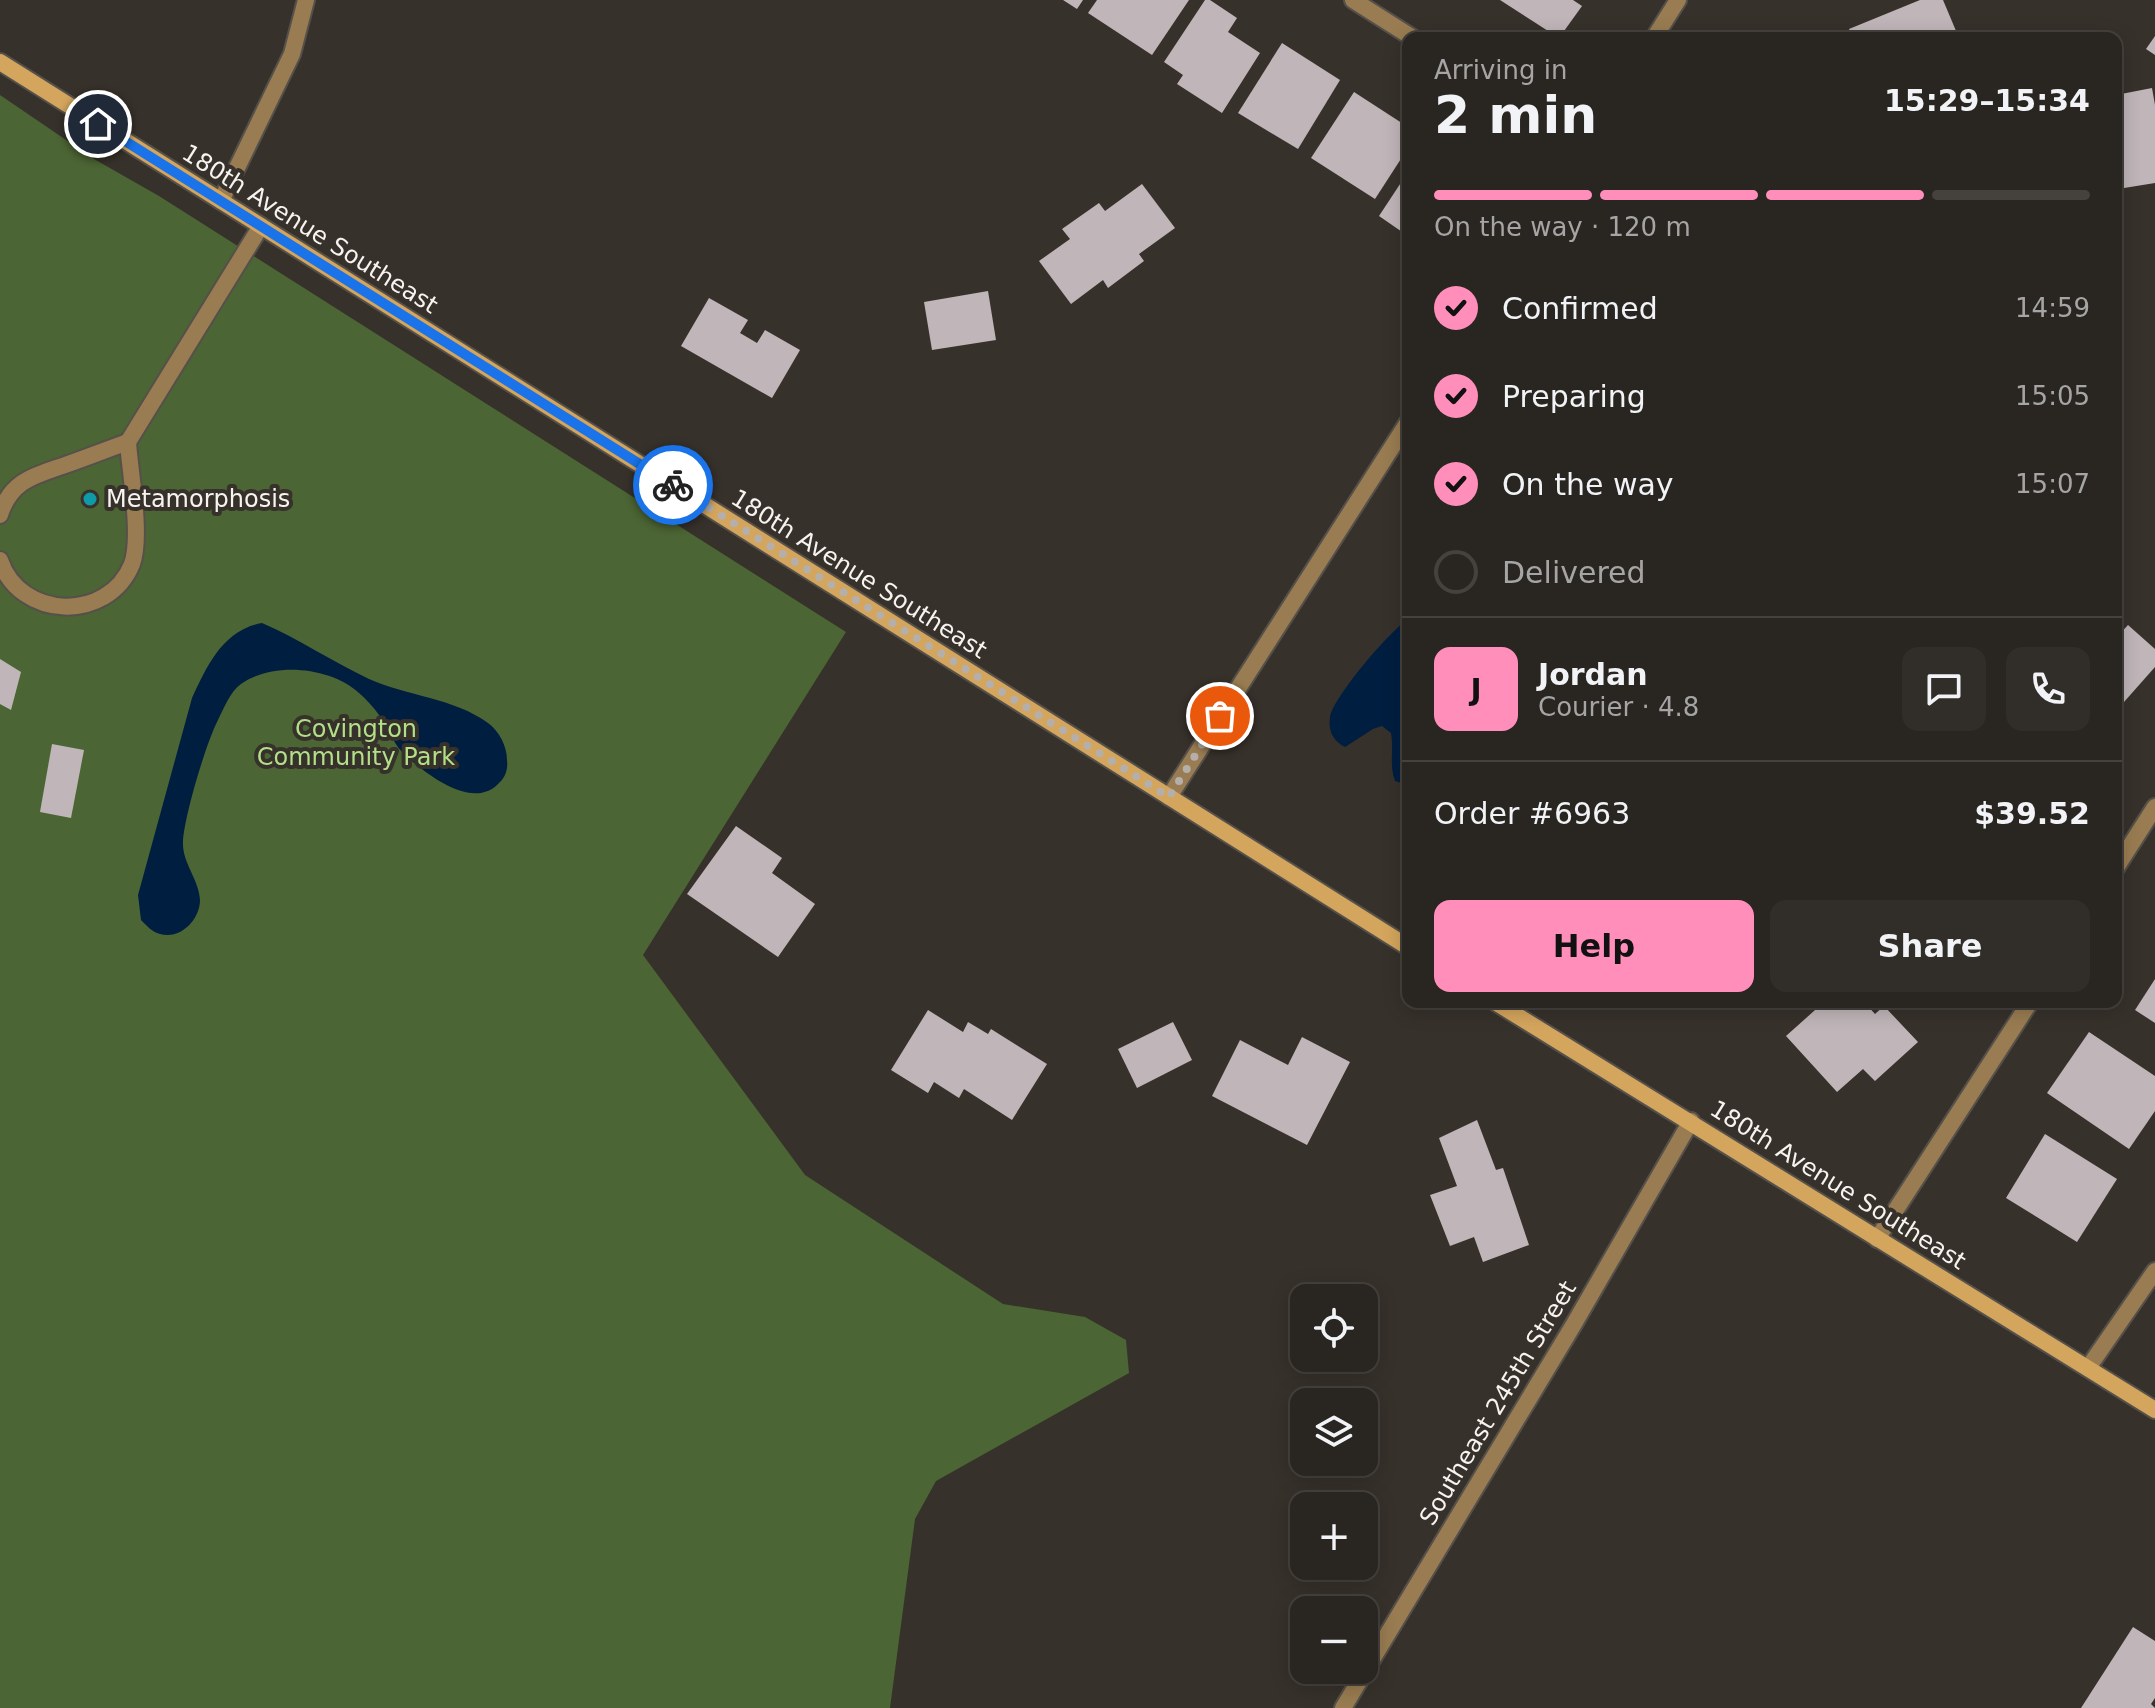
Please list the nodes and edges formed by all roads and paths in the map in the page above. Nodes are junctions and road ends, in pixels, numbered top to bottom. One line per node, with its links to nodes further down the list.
1 (306, 0): 7 (street)
2 (1353, 0): 4 (street)
3 (1678, 0): 5 (street)
4 (1404, 32)
5 (1658, 32)
6 (0, 62): 7 (street, 180th Avenue Southeast)
7 (221, 201): 8 (street, 180th Avenue Southeast)
8 (261, 226): 10 (street); 13 (street, 180th Avenue Southeast)
9 (1402, 431): 13 (street)
10 (128, 442): 11 (street); 12 (street)
11 (0, 515)
12 (0, 560)
13 (1169, 797): 16 (street, 180th Avenue Southeast)
14 (2155, 807): 15 (street)
15 (2122, 859)
16 (1402, 943)
17 (1505, 1008): 19 (street, 180th Avenue Southeast)
18 (2026, 1008): 20 (street)
19 (1691, 1121): 20 (street, 180th Avenue Southeast); 24 (street, Southeast 245th Street)
20 (1877, 1239): 22 (street, 180th Avenue Southeast)
21 (2155, 1271): 22 (street)
22 (2088, 1368): 23 (street, 180th Avenue Southeast)
23 (2155, 1410)
24 (1343, 1708)

